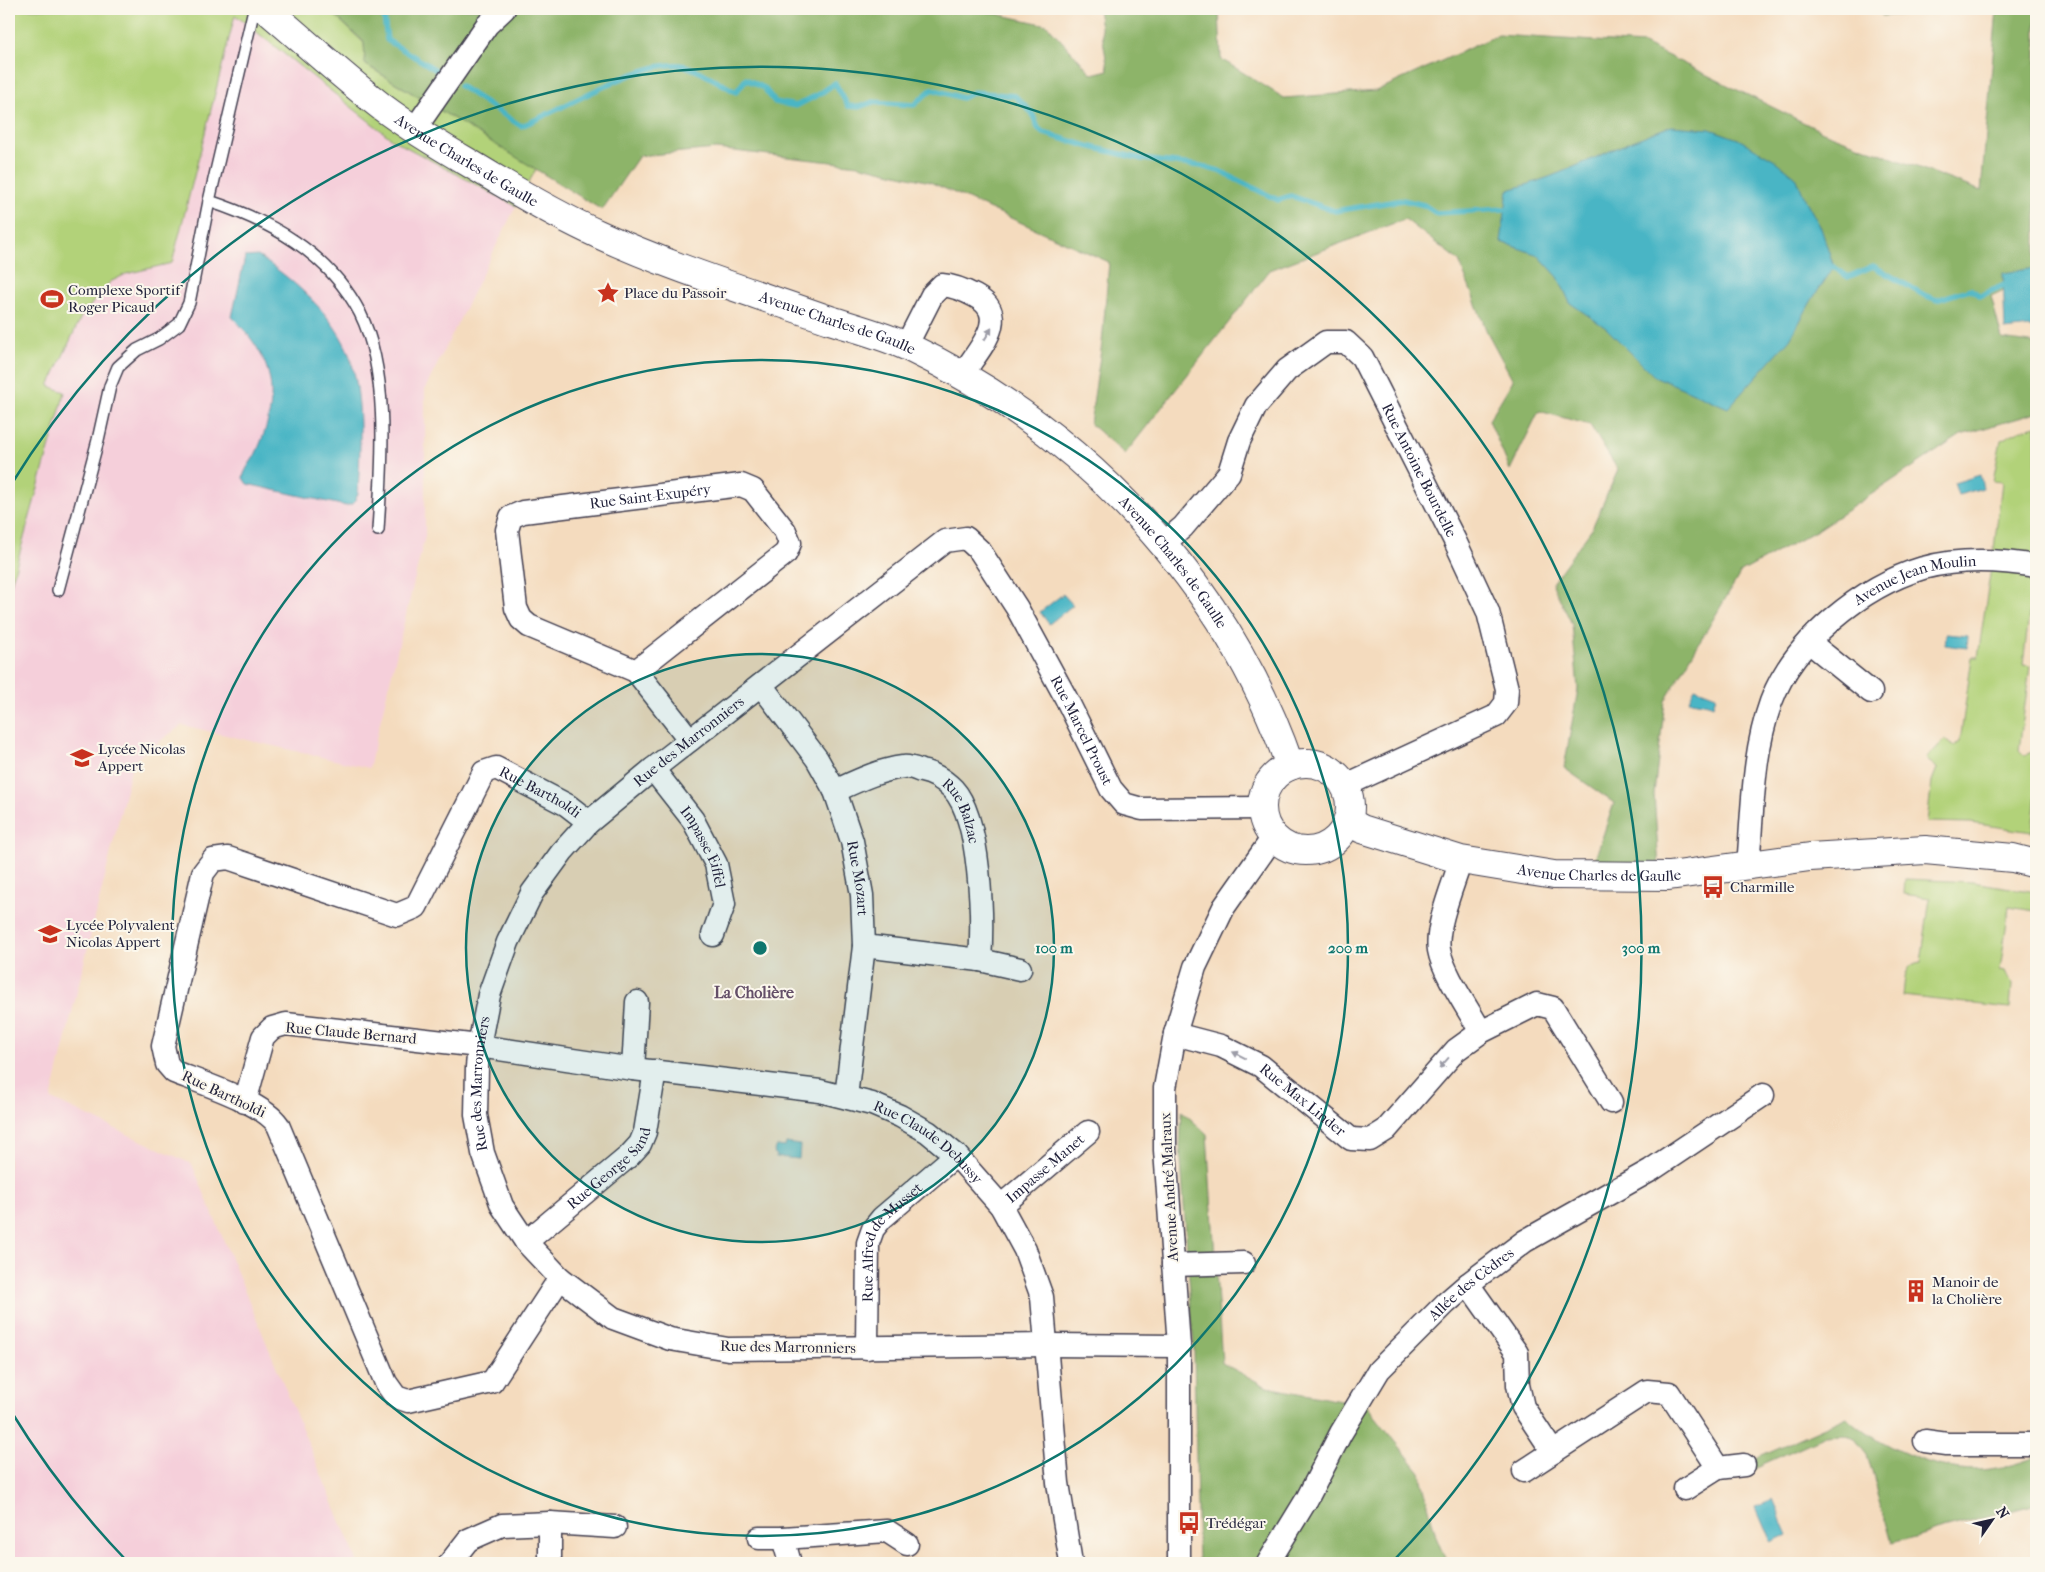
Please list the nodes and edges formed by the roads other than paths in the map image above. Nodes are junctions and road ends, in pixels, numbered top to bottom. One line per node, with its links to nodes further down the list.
1 (254, 9): 5 (lane)
2 (266, 9): 4 (street, Avenue Charles de Gaulle)
3 (504, 9): 4 (street)
4 (414, 130): 6 (street, Avenue Charles de Gaulle)
5 (209, 201): 8 (lane); 12 (lane)
6 (906, 346): 7 (street, Avenue Charles de Gaulle); 7 (street, one-way to 6)
7 (962, 375): 10 (street, Avenue Charles de Gaulle)
8 (378, 530)
9 (966, 538): 15 (street, Rue des Marronniers); 22 (street, Rue Marcel Proust)
10 (1163, 544): 18 (street, Avenue Charles de Gaulle); 20 (street, Rue Antoine Bourdelle)
11 (2036, 566): 13 (street, Avenue Jean Moulin)
12 (58, 590)
13 (1809, 642): 16 (street); 28 (street, Avenue Jean Moulin)
14 (636, 672): 14 (street, Rue Saint-Exupéry); 17 (street, Rue Saint-Exupéry)
15 (760, 685): 17 (street, Rue des Marronniers); 21 (street, Rue Mozart)
16 (1870, 692)
17 (690, 740): 19 (street, Rue des Marronniers)
18 (1290, 766): 20 (street); 22 (street)
19 (653, 769): 24 (street, Rue des Marronniers); 29 (street, Impasse Eiffel)
20 (1344, 786): 23 (street)
21 (835, 791): 30 (street, Rue Mozart); 31 (street, Rue Balzac)
22 (1262, 808): 25 (street)
23 (1347, 821): 25 (street); 26 (street, Avenue Charles de Gaulle)
24 (589, 822): 36 (street, Rue des Marronniers); 40 (street, Rue Bartholdi)
25 (1274, 836): 35 (street, Avenue André Malraux)
26 (1461, 860): 28 (street, Avenue Charles de Gaulle); 34 (street)
27 (2036, 864): 28 (street, Avenue Charles de Gaulle)
28 (1748, 866)
29 (713, 935)
30 (864, 946): 31 (street); 39 (street, Rue Mozart)
31 (980, 960): 32 (street)
32 (1020, 968)
33 (637, 1002): 37 (street, Rue George Sand)
34 (1481, 1032): 35 (street, Rue Max Linder, one-way to 35); 41 (street, Rue Max Linder)
35 (1175, 1034): 47 (street, Avenue André Malraux)
36 (479, 1046): 37 (street, Rue Claude Debussy); 40 (street, Rue Claude Bernard); 45 (street, Rue des Marronniers)
37 (644, 1070): 39 (street, Rue Claude Debussy); 45 (street, Rue George Sand)
38 (1763, 1095): 49 (street, Allée des Cèdres)
39 (846, 1097): 43 (street, Rue Claude Debussy)
40 (245, 1102): 48 (street, Rue Bartholdi)
41 (1611, 1102)
42 (1088, 1132): 44 (street, Impasse Manet)
43 (956, 1155): 44 (street, Rue Claude Debussy); 52 (street, Rue Alfred de Musset)
44 (1001, 1206): 50 (street, Rue Claude Debussy)
45 (526, 1242): 48 (street, Rue des Marronniers)
46 (1244, 1262): 47 (street)
47 (1173, 1265): 51 (street, Avenue André Malraux)
48 (560, 1278): 52 (street, Rue des Marronniers)
49 (1468, 1284): 55 (street); 70 (street, Allée des Cèdres)
50 (1048, 1345): 51 (street, Rue des Marronniers); 52 (street, Rue des Marronniers); 68 (street, Rue Claude Debussy)
51 (1178, 1346): 69 (street, Avenue André Malraux)
52 (866, 1348)
53 (1924, 1441): 54 (street)
54 (2036, 1444)
55 (1553, 1452): 57 (street); 58 (street)
56 (1744, 1465): 57 (street)
57 (1718, 1468): 59 (street)
58 (1524, 1472)
59 (1685, 1488)
60 (550, 1523): 61 (street); 65 (street); 66 (street)
61 (615, 1527)
62 (759, 1538): 63 (street)
63 (783, 1538): 64 (street); 67 (street)
64 (907, 1544)
65 (450, 1563)
66 (550, 1563)
67 (790, 1563)
68 (1071, 1563)
69 (1180, 1563)
70 (1268, 1563)

